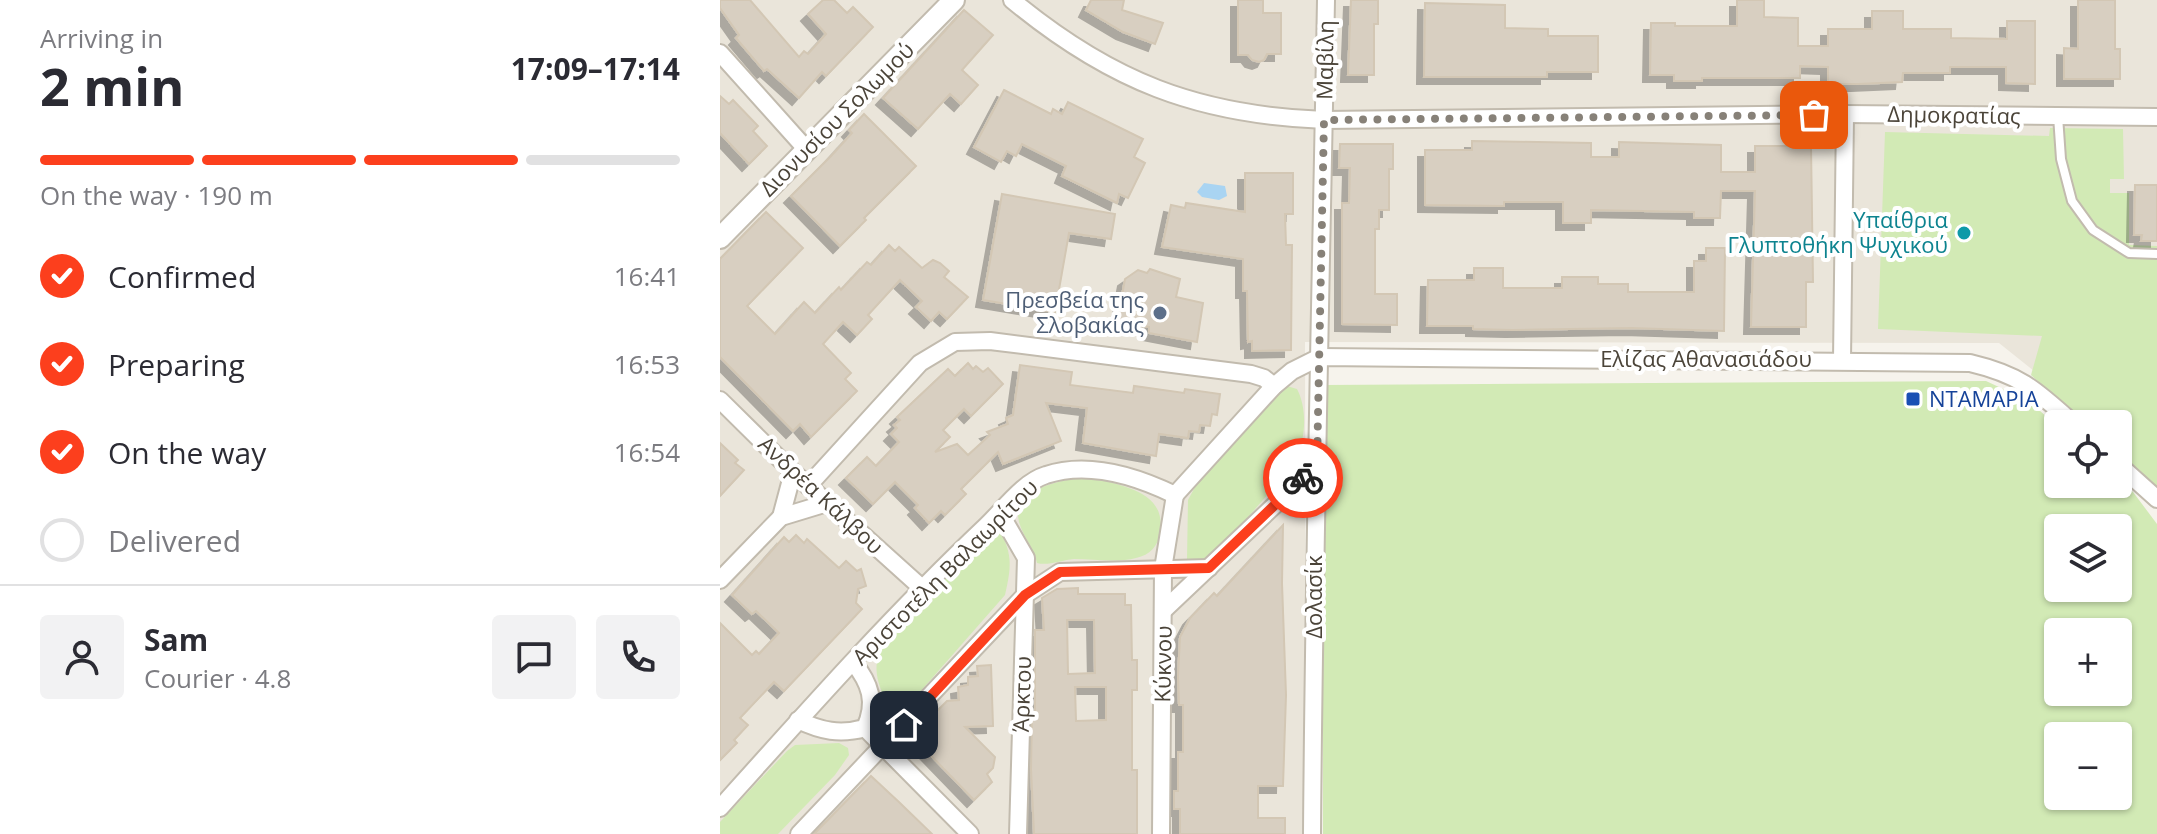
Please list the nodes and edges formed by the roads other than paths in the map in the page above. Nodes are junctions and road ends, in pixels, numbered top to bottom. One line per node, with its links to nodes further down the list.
1 (954, 0): 9 (street, Διονυσίου Σολωμού)
2 (1012, 0): 8 (street, Δημοκρατίας)
3 (1326, 0): 8 (street, Μαβίλη)
4 (720, 53): 9 (street)
5 (1845, 114): 6 (street, Δημοκρατίας); 8 (street, Δημοκρατίας); 13 (street)
6 (2058, 116): 7 (street, Δημοκρατίας); 11 (lane)
7 (2157, 117)
8 (1324, 120): 12 (street, Δολασίκ)
9 (807, 150): 10 (street, Διονυσίου Σολωμού)
10 (720, 238)
11 (2157, 254)
12 (1320, 357): 13 (street, Ελίζας Αθανασιάδου); 14 (street); 17 (street, Δολασίκ)
13 (1842, 360): 16 (street, Ελίζας Αθανασιάδου)
14 (1274, 386): 20 (street); 21 (street)
15 (720, 400): 18 (street, Ανδρέα Κάλβου)
16 (2058, 410)
17 (1317, 465): 26 (street); 41 (street, Δολασίκ)
18 (793, 472): 20 (street, Ανδρέα Κάλβου); 25 (street)
19 (2132, 476): 22 (street)
20 (808, 486): 23 (street, Ανδρέα Κάλβου)
21 (1175, 495): 24 (street, Αριστοτέλη Βαλαωρίτου); 27 (street, Κύκνου)
22 (2155, 495)
23 (827, 503): 25 (street); 29 (street, Ανδρέα Κάλβου)
24 (1000, 513): 29 (street, Αριστοτέλη Βαλαωρίτου); 30 (street, Άρκτου)
25 (781, 517): 28 (street)
26 (1209, 568): 27 (street); 31 (street)
27 (1163, 569): 30 (street); 31 (street, Κύκνου)
28 (720, 580)
29 (923, 589): 32 (street, Αριστοτέλη Βαλαωρίτου)
30 (1025, 595): 35 (street); 39 (street, Άρκτου)
31 (1164, 610): 40 (street, Κύκνου)
32 (853, 662): 33 (street, Αριστοτέλη Βαλαωρίτου); 34 (street)
33 (798, 720): 34 (street); 36 (street, Αριστοτέλη Βαλαωρίτου)
34 (865, 728): 35 (street)
35 (884, 747): 37 (street); 38 (street)
36 (720, 808)
37 (799, 834)
38 (970, 834)
39 (1018, 834)
40 (1161, 834)
41 (1312, 834)

